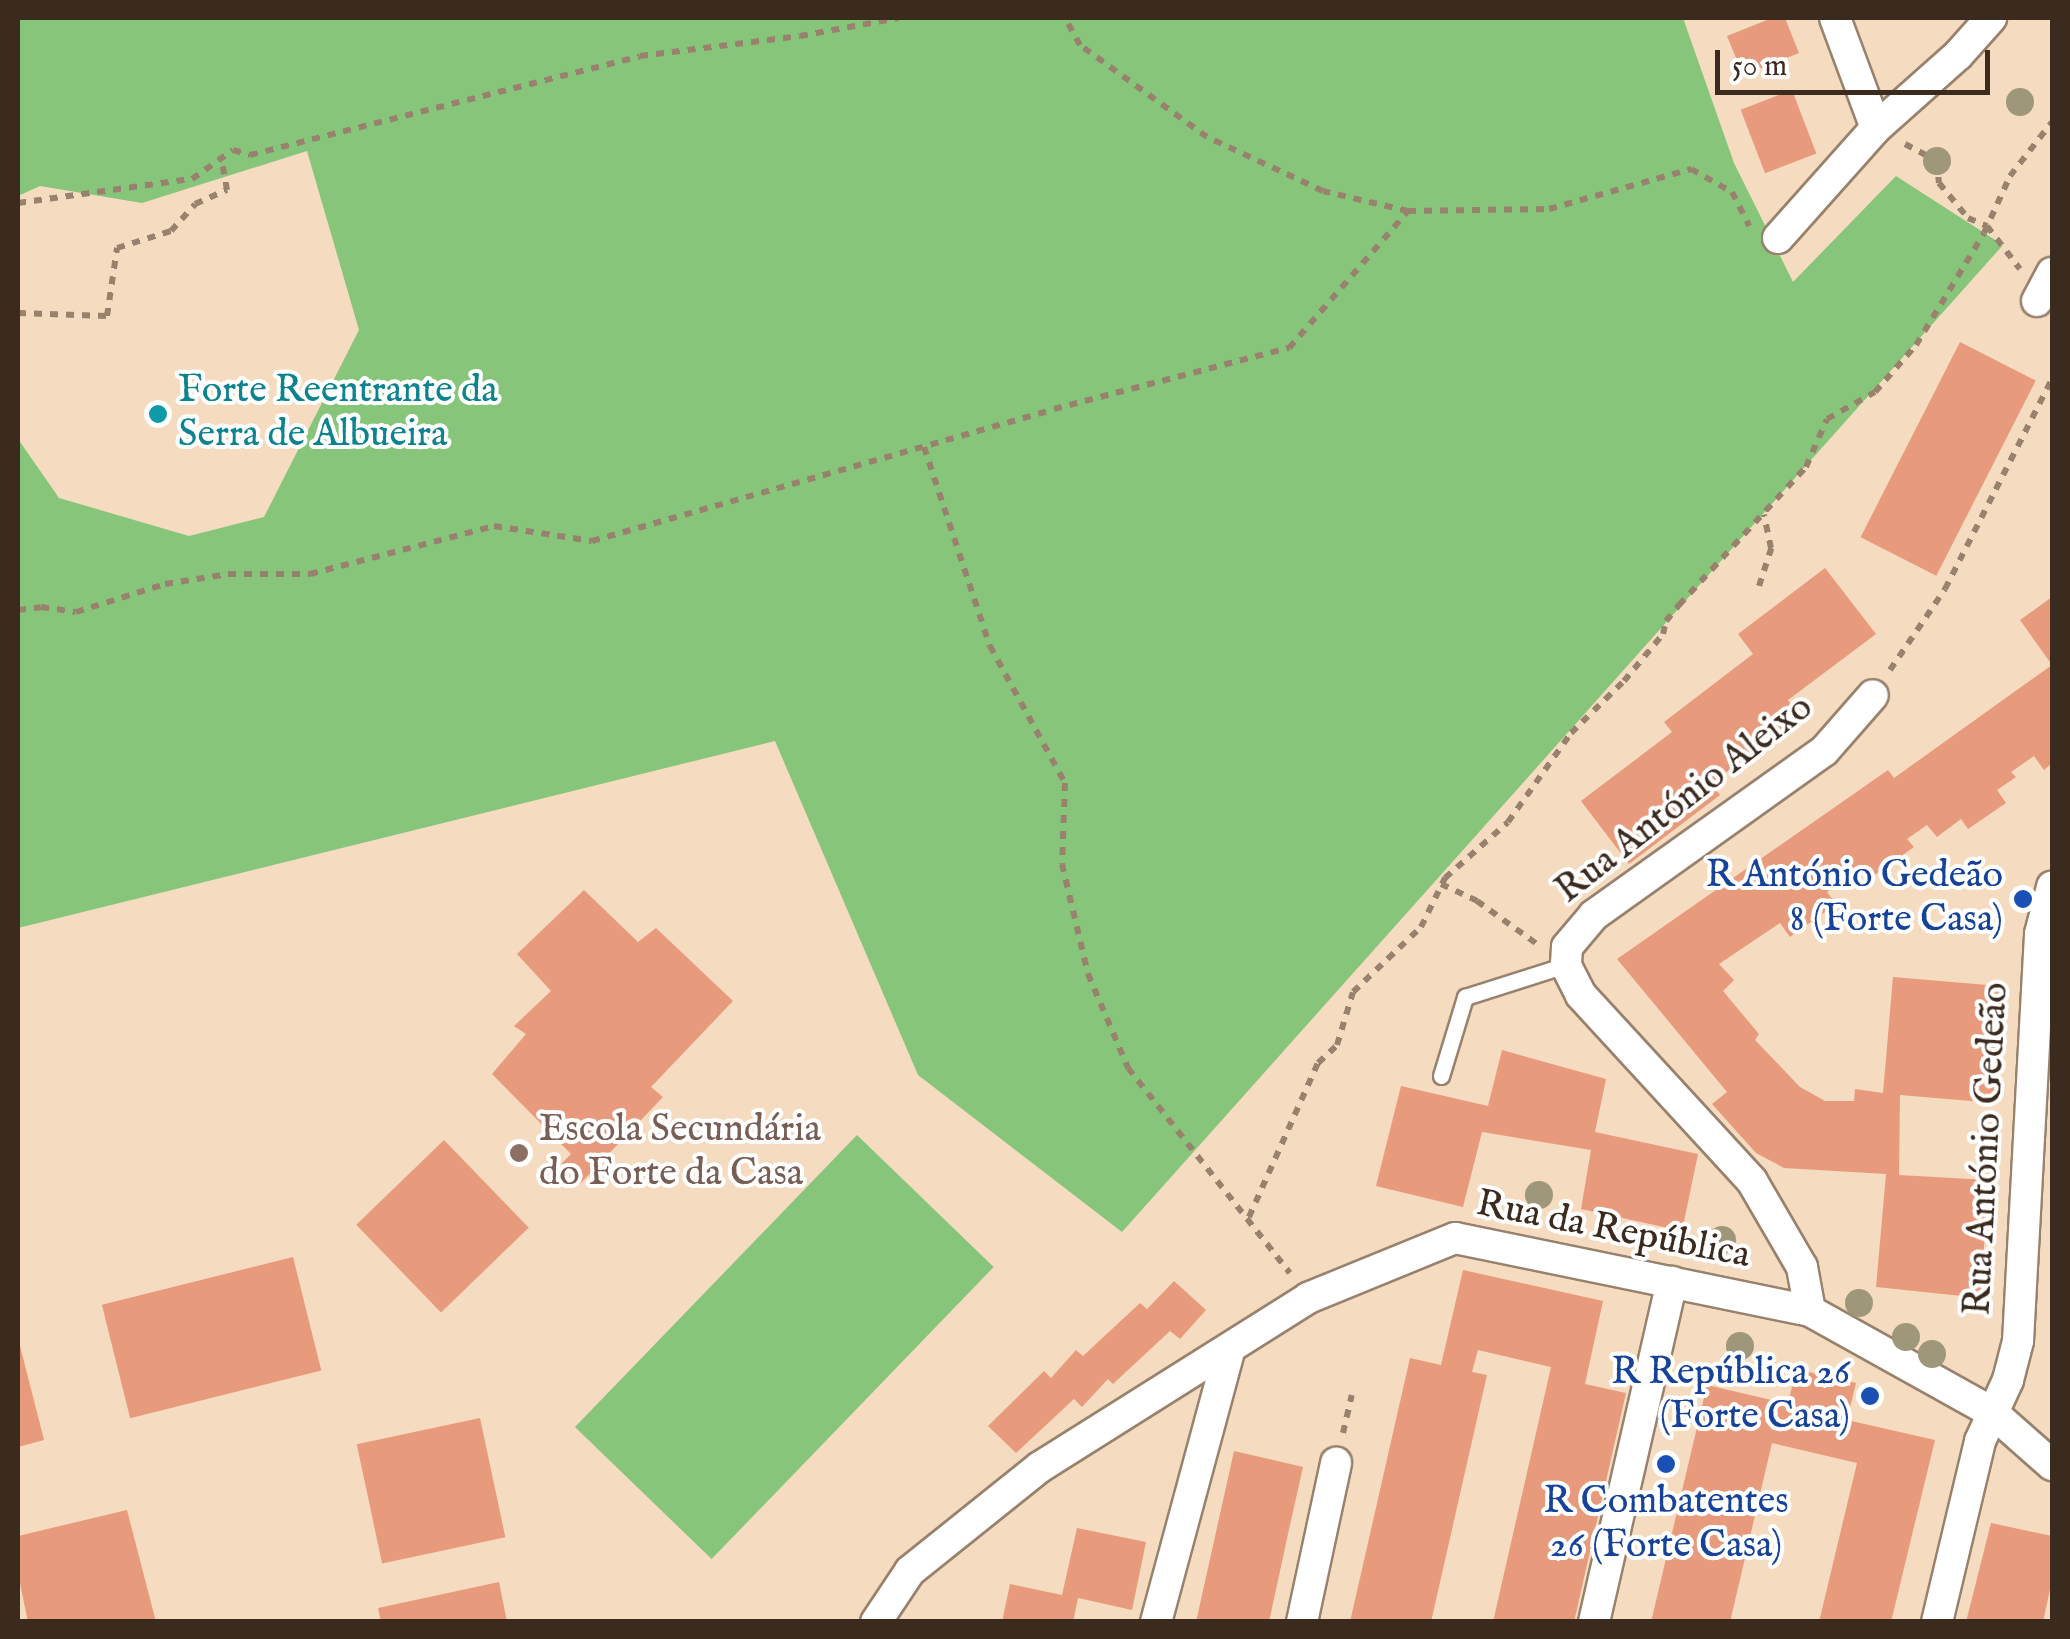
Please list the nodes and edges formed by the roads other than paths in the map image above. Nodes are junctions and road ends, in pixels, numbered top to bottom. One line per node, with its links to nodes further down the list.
1 (1836, 18): 3 (street)
2 (1991, 18): 3 (street)
3 (1876, 128): 4 (street)
4 (1778, 238)
5 (2052, 274): 6 (street)
6 (2037, 301)
7 (1873, 695): 9 (street, Rua António Aleixo)
8 (2052, 887): 14 (street, Rua António Gedeão)
9 (1566, 965): 10 (lane); 12 (street, Rua António Aleixo)
10 (1441, 1076)
11 (1672, 1282): 12 (street, Rua da República); 13 (street, Rua da República); 20 (street)
12 (1810, 1311): 14 (street, Rua da República)
13 (1229, 1351): 17 (street, Rua da República); 18 (street)
14 (1993, 1413): 16 (street, Rua da República); 21 (street, Rua António Gedeão)
15 (1336, 1463): 19 (street)
16 (2052, 1464)
17 (876, 1622)
18 (1156, 1622)
19 (1302, 1622)
20 (1594, 1622)
21 (1937, 1622)

